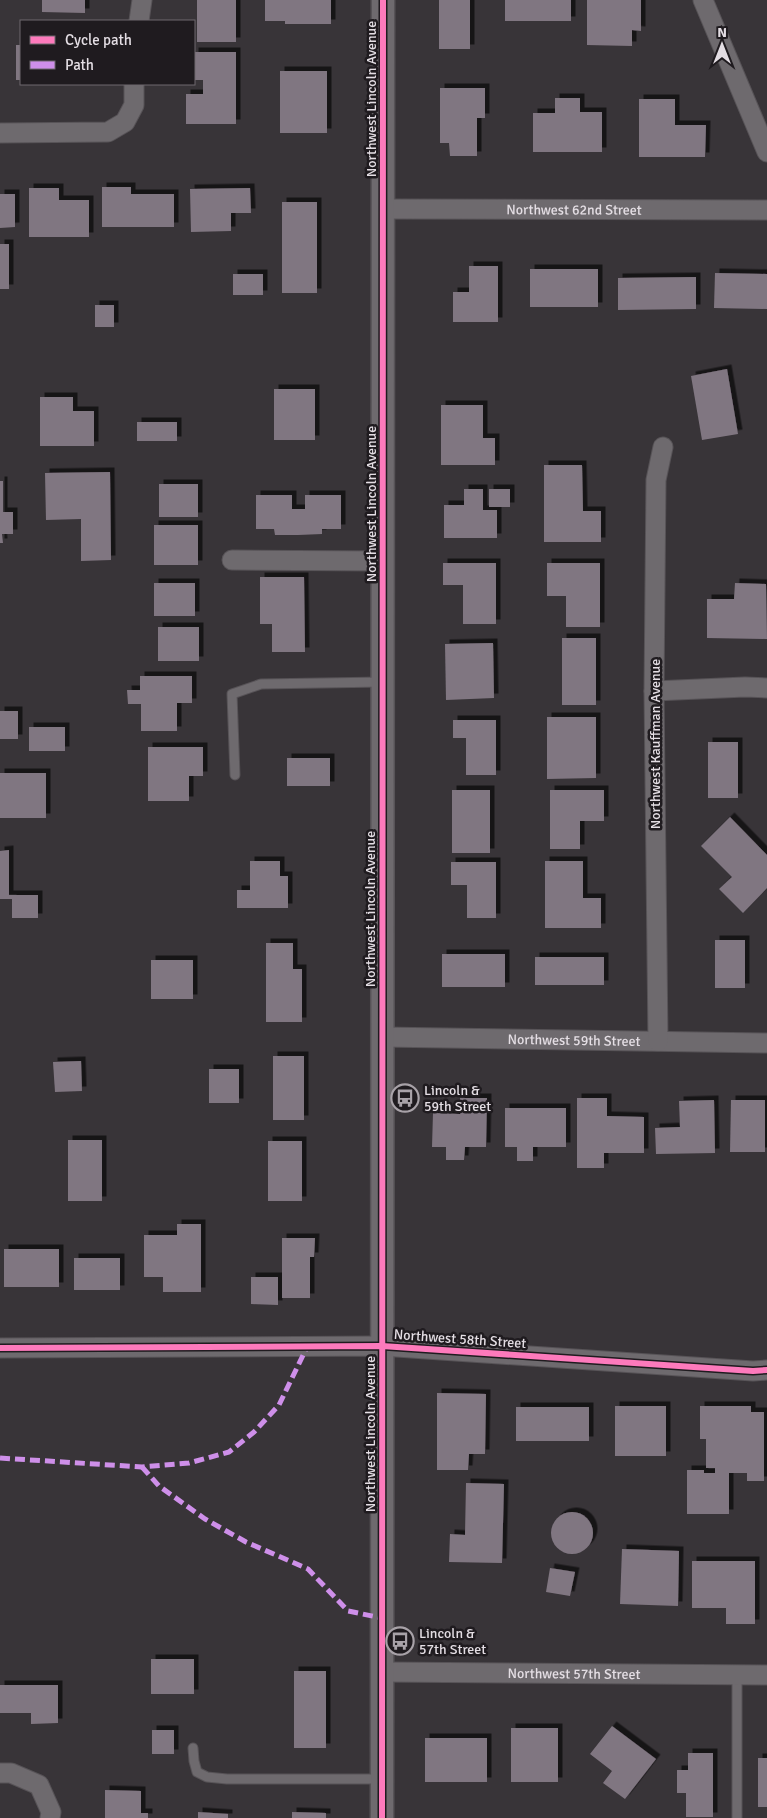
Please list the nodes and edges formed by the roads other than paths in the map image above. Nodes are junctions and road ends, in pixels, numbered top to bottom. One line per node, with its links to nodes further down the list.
1 (142, 0): 4 (street)
2 (383, 0): 8 (street, Northwest Lincoln Avenue)
3 (703, 0): 7 (street)
4 (139, 20)
5 (134, 85): 6 (street)
6 (0, 133)
7 (767, 152)
8 (383, 209): 9 (street, Northwest 62nd Street); 12 (street, Northwest Lincoln Avenue)
9 (767, 210)
10 (663, 447): 15 (street, Northwest Kauffman Avenue)
11 (232, 560): 12 (street)
12 (383, 561): 13 (street, Northwest Lincoln Avenue)
13 (383, 682): 16 (lane); 17 (street, Northwest Lincoln Avenue)
14 (767, 688): 15 (street)
15 (654, 691): 18 (street, Northwest Kauffman Avenue)
16 (235, 775)
17 (382, 1038): 18 (street, Northwest 59th Street); 20 (street, Northwest Lincoln Avenue)
18 (658, 1041): 19 (street, Northwest 59th Street)
19 (767, 1043)
20 (382, 1346): 21 (street, Northwest 58th Street); 22 (street, Northwest 58th Street); 23 (street, Northwest Lincoln Avenue)
21 (0, 1348)
22 (767, 1370)
23 (382, 1672): 24 (street, Northwest 57th Street); 28 (street, Northwest Lincoln Avenue)
24 (737, 1675): 25 (street, Northwest 57th Street); 31 (lane)
25 (767, 1675)
26 (193, 1748): 28 (lane)
27 (0, 1773): 29 (street)
28 (382, 1779): 30 (street, Northwest Lincoln Avenue)
29 (50, 1818)
30 (382, 1818)
31 (737, 1818)

